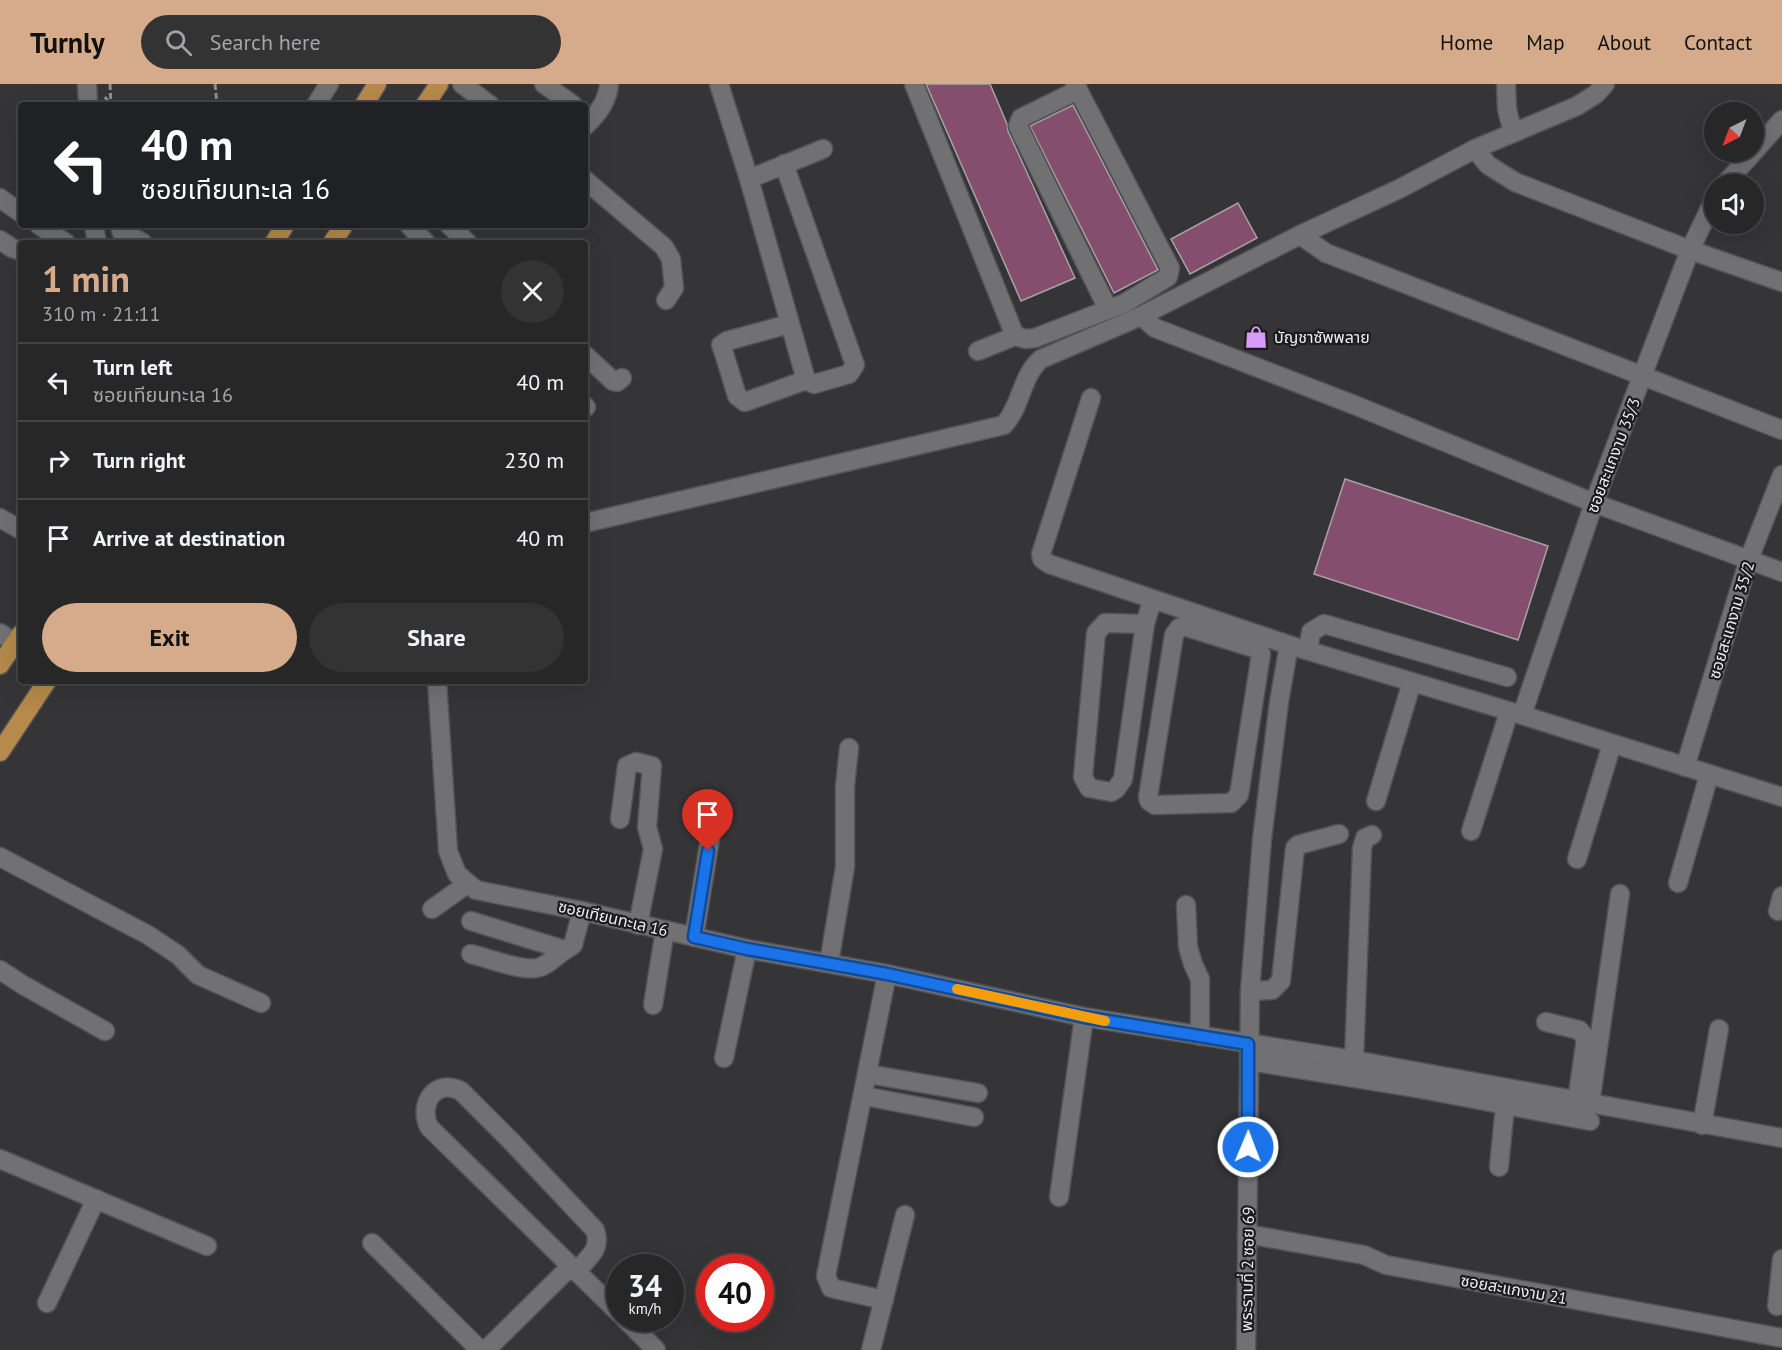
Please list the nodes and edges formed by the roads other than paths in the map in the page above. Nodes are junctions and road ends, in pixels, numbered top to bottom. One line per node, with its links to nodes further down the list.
1 (87, 84): 13 (street)
2 (329, 84): 14 (street)
3 (377, 84): 15 (main road)
4 (440, 84): 16 (main road)
5 (462, 84): 17 (street)
6 (544, 84): 18 (street)
7 (609, 84): 19 (street)
8 (718, 84): 26 (street)
9 (914, 84): 48 (street)
10 (1506, 84): 21 (street)
11 (1605, 84): 21 (street)
12 (1077, 87): 45 (street); 45 (street)
13 (88, 102)
14 (318, 102)
15 (366, 102)
16 (427, 102)
17 (485, 102)
18 (569, 102)
19 (588, 119)
20 (1782, 120): 25 (street)
21 (1513, 133): 23 (street)
22 (823, 149): 24 (street)
23 (1475, 149): 35 (street); 42 (street)
24 (784, 164): 26 (street); 53 (street)
25 (1734, 174)
26 (748, 179): 47 (street)
27 (588, 183): 44 (street)
28 (0, 198): 29 (street)
29 (18, 211)
30 (1704, 221): 42 (street, ซอยสะแกงาม 35/3)
31 (412, 228): 39 (street)
32 (453, 228): 40 (street)
33 (121, 231): 38 (street)
34 (45, 234): 37 (street)
35 (1300, 235): 46 (street); 52 (street)
36 (0, 240): 41 (street)
37 (59, 240)
38 (138, 240)
39 (423, 240)
40 (465, 240)
41 (18, 250)
42 (1690, 250): 43 (street); 52 (street, ซอยสะแกงาม 35/3)
43 (1782, 282)
44 (666, 300)
45 (1108, 309): 48 (street)
46 (1141, 316): 57 (street); 59 (street)
47 (789, 324): 53 (street); 53 (street)
48 (1015, 336): 49 (street)
49 (978, 351)
50 (588, 358): 51 (street)
51 (622, 378)
52 (1642, 378): 55 (street); 57 (street, ซอยสะแกงาม 35/3)
53 (806, 380)
54 (1091, 398): 63 (street)
55 (1782, 430)
56 (1782, 475): 61 (street, ซอยสะแกงาม 35/2)
57 (1594, 503): 61 (street); 75 (street, ซอยสะแกงาม 35/3)
58 (0, 518): 60 (street)
59 (588, 522)
60 (18, 528)
61 (1749, 559): 62 (street); 79 (street, ซอยสะแกงาม 35/2)
62 (1782, 572)
63 (1152, 601): 64 (street); 66 (street)
64 (1145, 624): 64 (street)
65 (12, 637): 68 (main road)
66 (1289, 645): 67 (street); 74 (street, พระรามที่ 2 ซอย 69)
67 (1308, 650): 69 (street); 70 (street)
68 (0, 665)
69 (1507, 676)
70 (1412, 682): 75 (street); 82 (street)
71 (45, 684): 78 (main road)
72 (436, 684): 90 (street)
73 (1255, 698): 73 (street); 74 (street)
74 (1279, 702): 106 (street, พระรามที่ 2 ซอย 69)
75 (1516, 713): 76 (street); 85 (street, ซอยสะแกงาม 35/3)
76 (1612, 744): 79 (street); 89 (street)
77 (849, 748): 103 (street)
78 (0, 752)
79 (1685, 767): 80 (street)
80 (1709, 776): 81 (street); 91 (street)
81 (1782, 797)
82 (1376, 801)
83 (715, 808): 99 (street)
84 (620, 819): 97 (street)
85 (1471, 831)
86 (1339, 834): 106 (street)
87 (1372, 835): 116 (street)
88 (0, 857): 107 (street)
89 (1577, 860)
90 (467, 884): 94 (street); 95 (street, ซอยเทียนทะเล 16)
91 (1678, 884)
92 (1620, 894): 121 (street)
93 (1186, 904): 113 (street)
94 (432, 909)
95 (582, 911): 97 (street, ซอยเทียนทะเล 16); 101 (street)
96 (471, 921): 101 (street)
97 (638, 925): 98 (street, ซอยเทียนทะเล 16)
98 (665, 930): 99 (street, ซอยเทียนทะเล 16); 108 (street)
99 (694, 937): 100 (street, ซอยเทียนทะเล 16)
100 (747, 949): 103 (street, ซอยเทียนทะเล 16); 115 (street)
101 (565, 950): 102 (street)
102 (471, 954)
103 (829, 963): 105 (street, ซอยเทียนทะเล 16)
104 (0, 970): 112 (street)
105 (887, 974): 109 (street, ซอยเทียนทะเล 16); 117 (street)
106 (1250, 990): 114 (street, พระรามที่ 2 ซอย 69)
107 (261, 1003)
108 (653, 1005)
109 (1084, 1017): 113 (street, ซอยเทียนทะเล 16); 127 (street)
110 (1546, 1022): 121 (street)
111 (1719, 1029): 123 (street)
112 (105, 1030)
113 (1200, 1036): 114 (street, ซอยเทียนทะเล 16)
114 (1248, 1052): 116 (street); 120 (street); 130 (street, พระรามที่ 2 ซอย 69)
115 (724, 1058)
116 (1354, 1060): 121 (street)
117 (868, 1074): 118 (street); 119 (street)
118 (978, 1093)
119 (864, 1096): 122 (street); 135 (street)
120 (1505, 1106): 121 (street); 126 (street)
121 (1586, 1109): 123 (street)
122 (974, 1117)
123 (1702, 1125): 124 (street)
124 (1782, 1138)
125 (0, 1159): 128 (street)
126 (1499, 1167)
127 (1059, 1197)
128 (96, 1199): 132 (street); 137 (street)
129 (905, 1215): 135 (street)
130 (1247, 1234): 140 (street, ซอยสะแกงาม 21); 145 (street, พระรามที่ 2 ซอย 69)
131 (372, 1243): 141 (street)
132 (207, 1246)
133 (1782, 1259): 138 (street)
134 (573, 1269): 134 (street); 136 (street); 142 (street)
135 (884, 1300): 144 (street)
136 (606, 1301)
137 (47, 1303)
138 (1779, 1306): 140 (street)
139 (638, 1332): 143 (street)
140 (1774, 1336)
141 (480, 1350)
142 (486, 1350)
143 (656, 1350)
144 (871, 1350)
145 (1246, 1350)

